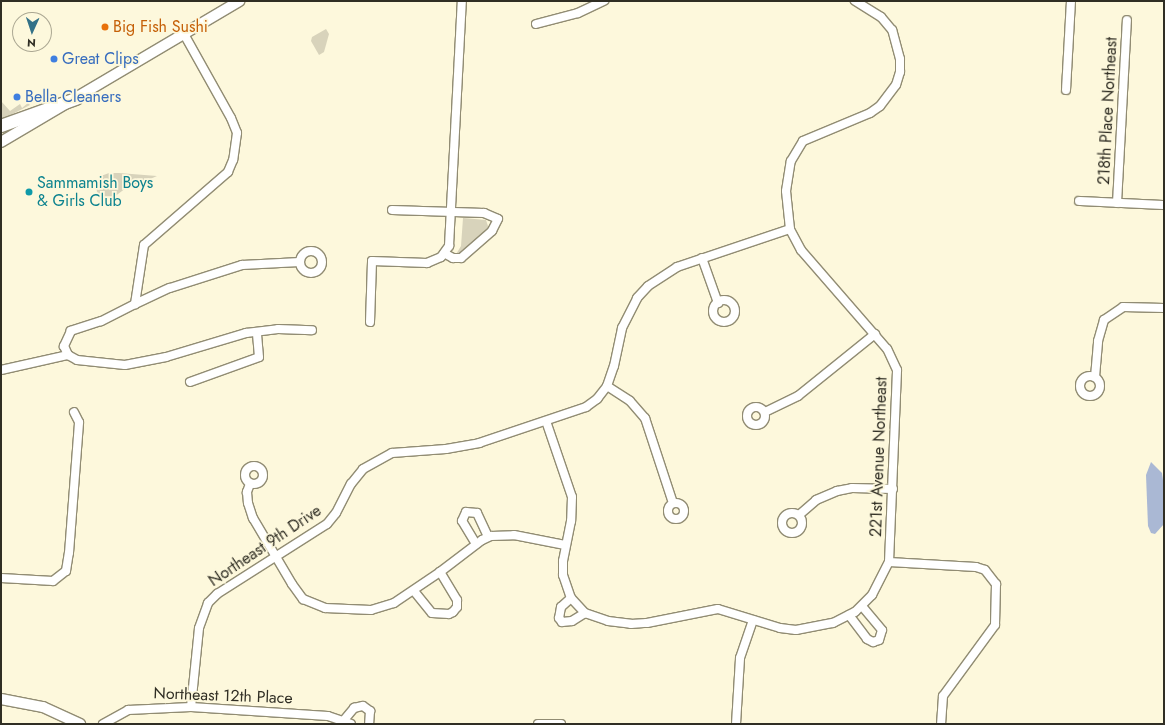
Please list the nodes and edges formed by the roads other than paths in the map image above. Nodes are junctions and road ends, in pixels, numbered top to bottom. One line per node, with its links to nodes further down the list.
1 (239, 1): 8 (street)
2 (462, 1): 17 (street)
3 (604, 1): 7 (street)
4 (855, 1): 18 (street, 221st Avenue Northeast)
5 (1071, 1): 9 (street)
6 (1128, 20): 14 (street, 218th Place Northeast)
7 (536, 24)
8 (184, 34): 10 (street); 23 (street)
9 (1066, 90)
10 (76, 99): 11 (main road); 12 (street)
11 (1, 126)
12 (1, 142)
13 (1079, 201): 14 (street)
14 (1117, 202): 15 (street)
15 (1164, 206)
16 (392, 210): 17 (street)
17 (451, 212): 19 (street); 19 (street)
18 (790, 229): 20 (street, Northeast 9th Drive); 28 (street, 221st Avenue Northeast)
19 (444, 253): 25 (street)
20 (702, 258): 22 (street); 33 (street, Northeast 9th Drive)
21 (300, 262): 23 (street)
22 (718, 303)
23 (134, 304): 29 (street)
24 (1164, 308): 31 (street)
25 (370, 322)
26 (312, 330): 27 (street)
27 (257, 332): 29 (street); 32 (street)
28 (875, 334): 35 (street); 38 (street, 221st Avenue Northeast)
29 (68, 356): 30 (street)
30 (1, 370)
31 (1095, 377)
32 (190, 382)
33 (607, 386): 36 (street, Northeast 9th Drive); 39 (street)
34 (74, 412): 47 (street)
35 (765, 412)
36 (546, 421): 43 (street); 44 (street, Northeast 9th Drive)
37 (250, 484): 44 (street)
38 (893, 489): 40 (street); 45 (street, 221st Avenue Northeast)
39 (673, 503)
40 (798, 515)
41 (488, 537): 42 (street); 42 (street); 43 (street)
42 (476, 544): 46 (street)
43 (565, 545): 49 (street)
44 (275, 556): 48 (street); 55 (street, Northeast 9th Drive)
45 (889, 562): 50 (street, 221st Avenue Northeast); 63 (street)
46 (440, 572): 48 (street); 48 (street)
47 (1, 578)
48 (414, 590)
49 (571, 598): 51 (street); 51 (street)
50 (862, 606): 52 (street, 221st Avenue Northeast); 52 (street)
51 (585, 613): 53 (street, 221st Avenue Northeast)
52 (852, 613): 53 (street, 221st Avenue Northeast)
53 (753, 620): 62 (street)
54 (1, 699): 57 (street)
55 (191, 707): 56 (street, Northeast 12th Place); 58 (street, Northeast 12th Place)
56 (348, 722): 59 (street)
57 (80, 724)
58 (104, 724)
59 (369, 724)
60 (538, 724): 61 (street)
61 (561, 724)
62 (736, 724)
63 (940, 724)

